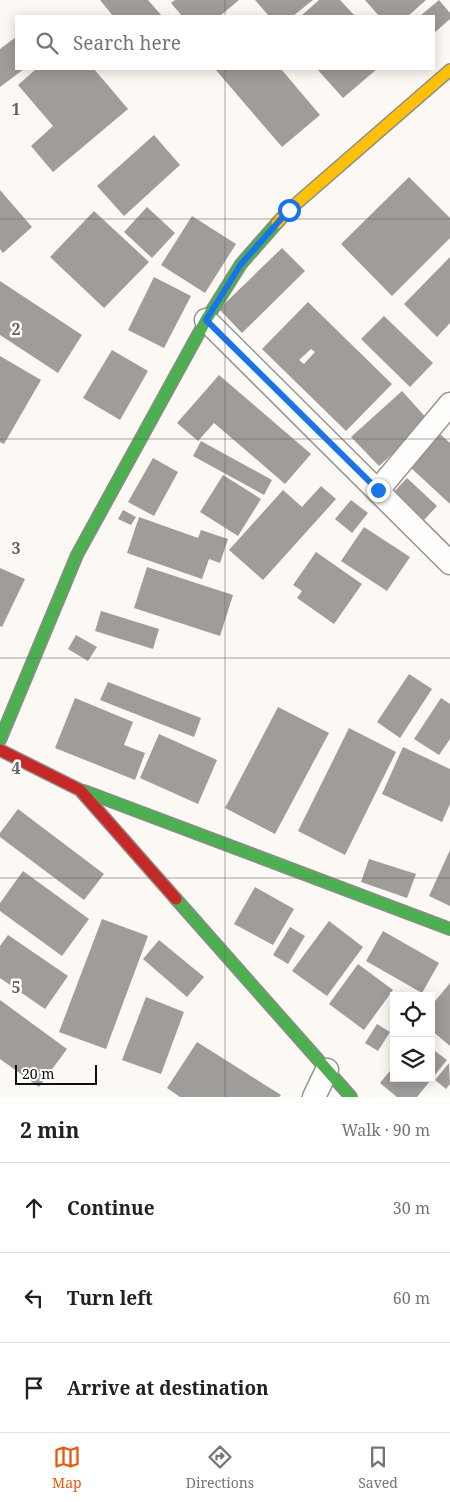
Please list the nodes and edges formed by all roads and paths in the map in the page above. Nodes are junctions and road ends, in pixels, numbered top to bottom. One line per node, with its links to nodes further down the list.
1 (450, 70): 2 (street)
2 (206, 320): 4 (street); 6 (street)
3 (450, 404): 4 (street)
4 (378, 490): 5 (street)
5 (450, 563)
6 (0, 740)
7 (0, 750): 8 (street)
8 (80, 790): 9 (street); 10 (street)
9 (450, 929)
10 (327, 1070): 11 (street); 12 (street)
11 (314, 1097)
12 (352, 1097)

